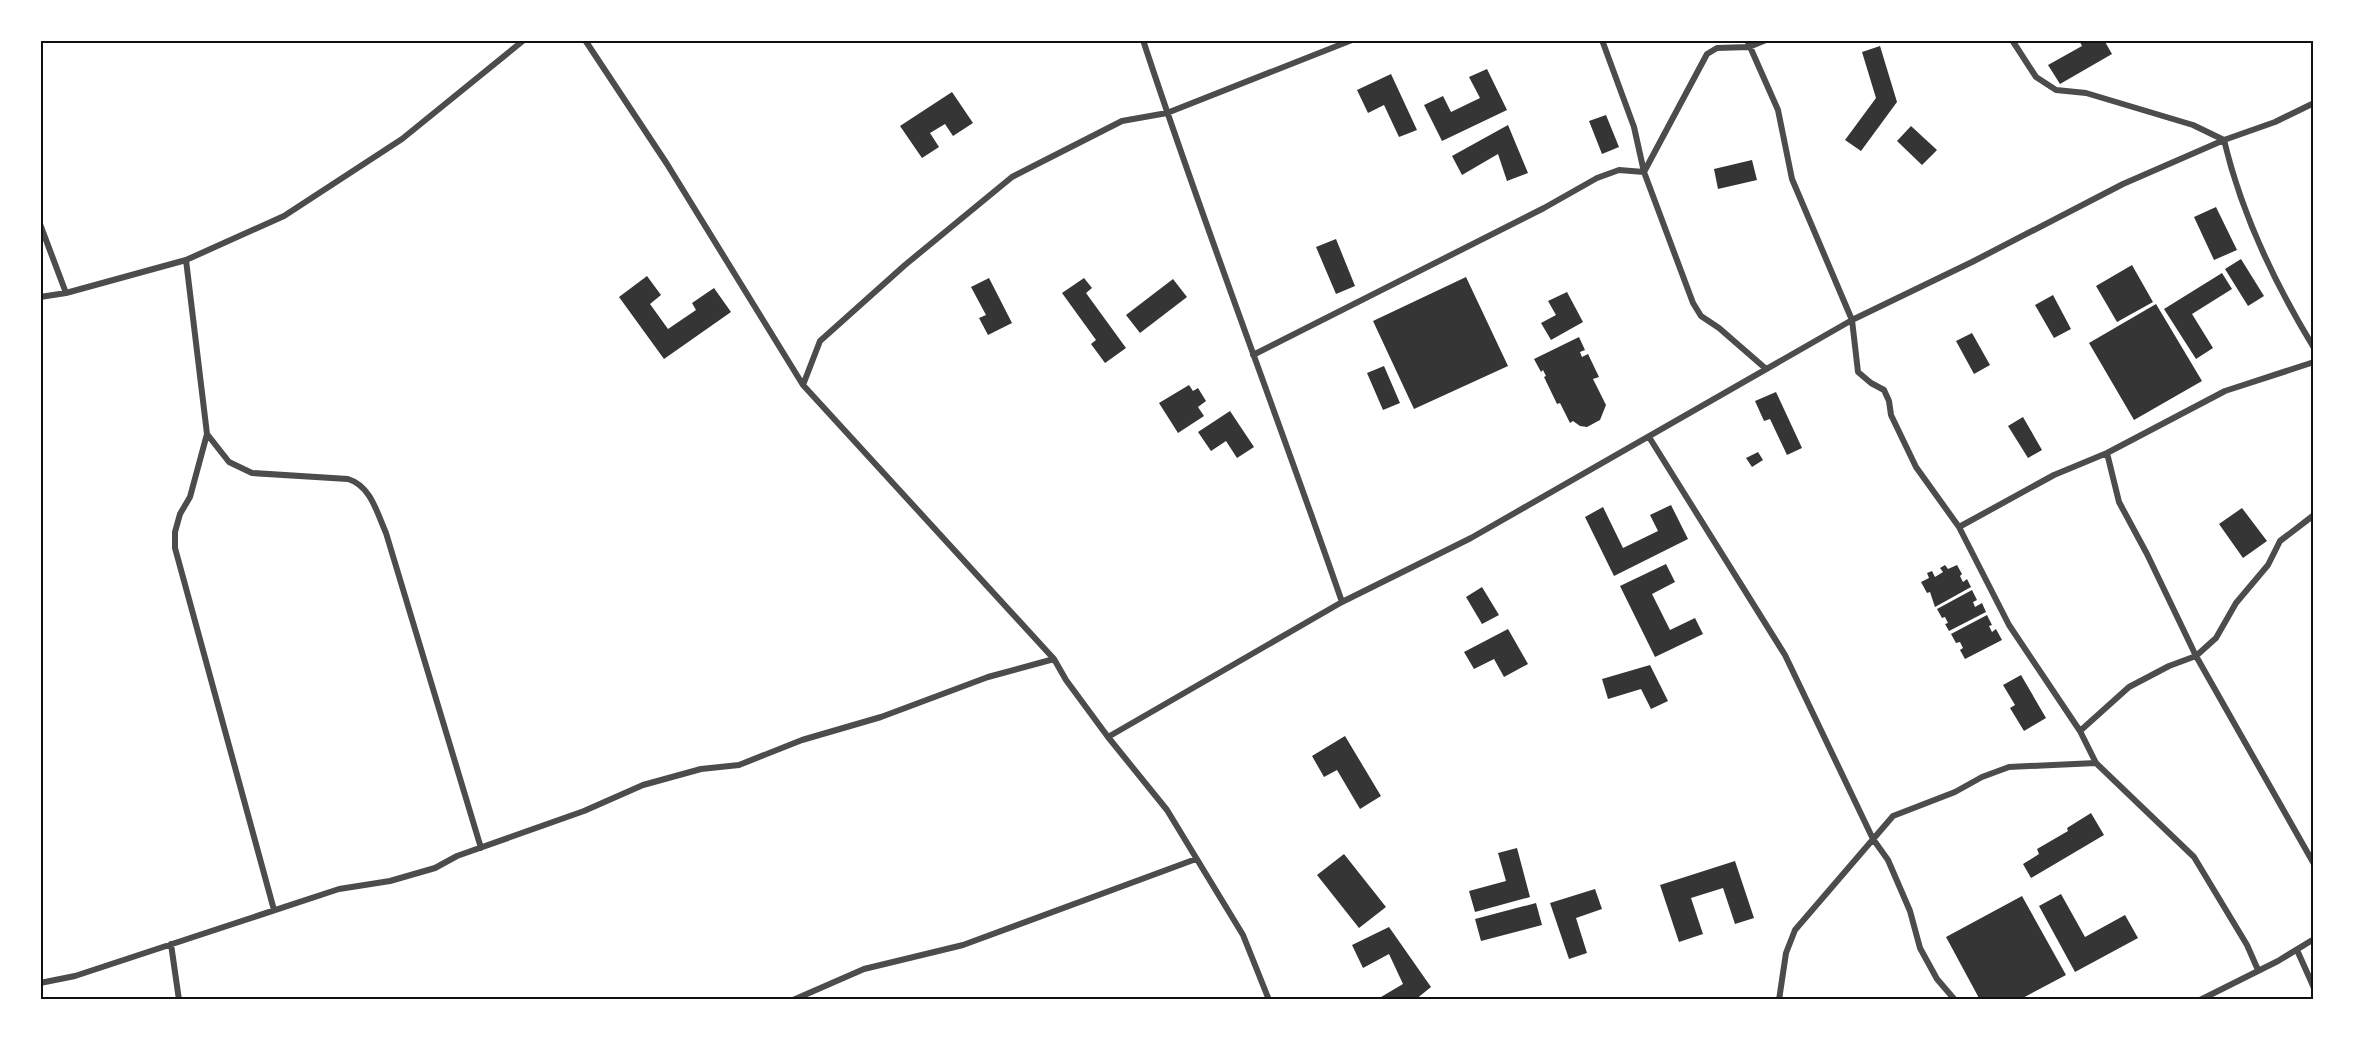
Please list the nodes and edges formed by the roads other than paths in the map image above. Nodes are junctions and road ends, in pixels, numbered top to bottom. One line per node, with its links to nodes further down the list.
1 (524, 40): 14 (street)
2 (585, 40): 22 (street)
3 (1143, 40): 10 (street)
4 (1353, 40): 10 (street)
5 (1602, 40): 12 (street)
6 (1766, 40): 8 (street)
7 (2012, 40): 11 (street)
8 (1748, 44): 12 (street); 17 (street)
9 (2313, 104): 11 (street)
10 (1167, 113): 19 (street); 22 (street)
11 (2223, 140): 17 (street); 18 (street)
12 (1644, 172): 19 (street); 21 (street)
13 (40, 224): 15 (street)
14 (186, 260): 15 (street); 23 (street)
15 (66, 293): 16 (street)
16 (40, 297)
17 (1852, 320): 21 (street); 27 (street)
18 (2313, 348)
19 (1252, 355): 28 (street)
20 (2313, 362): 25 (street)
21 (1766, 368): 24 (street)
22 (803, 385): 30 (street)
23 (207, 434): 35 (street); 38 (street)
24 (1649, 437): 28 (street); 34 (street)
25 (2107, 453): 27 (street); 29 (street)
26 (2313, 515): 29 (street)
27 (1959, 527): 31 (street)
28 (1342, 602): 32 (street)
29 (2196, 656): 31 (street); 37 (street)
30 (1054, 659): 32 (street); 35 (street)
31 (2080, 731): 33 (street)
32 (1108, 737): 36 (street)
33 (2096, 762): 34 (street); 42 (street)
34 (1873, 839): 48 (street); 49 (street)
35 (481, 848): 38 (street)
36 (1197, 859): 46 (street); 47 (street)
37 (2313, 864)
38 (274, 910): 40 (street)
39 (2313, 939): 41 (street)
40 (171, 944): 43 (street); 45 (street)
41 (2297, 950): 42 (street); 44 (street)
42 (2258, 970): 50 (street)
43 (40, 983)
44 (2313, 988)
45 (179, 999)
46 (794, 999)
47 (1269, 999)
48 (1779, 999)
49 (1955, 999)
50 (2200, 999)

